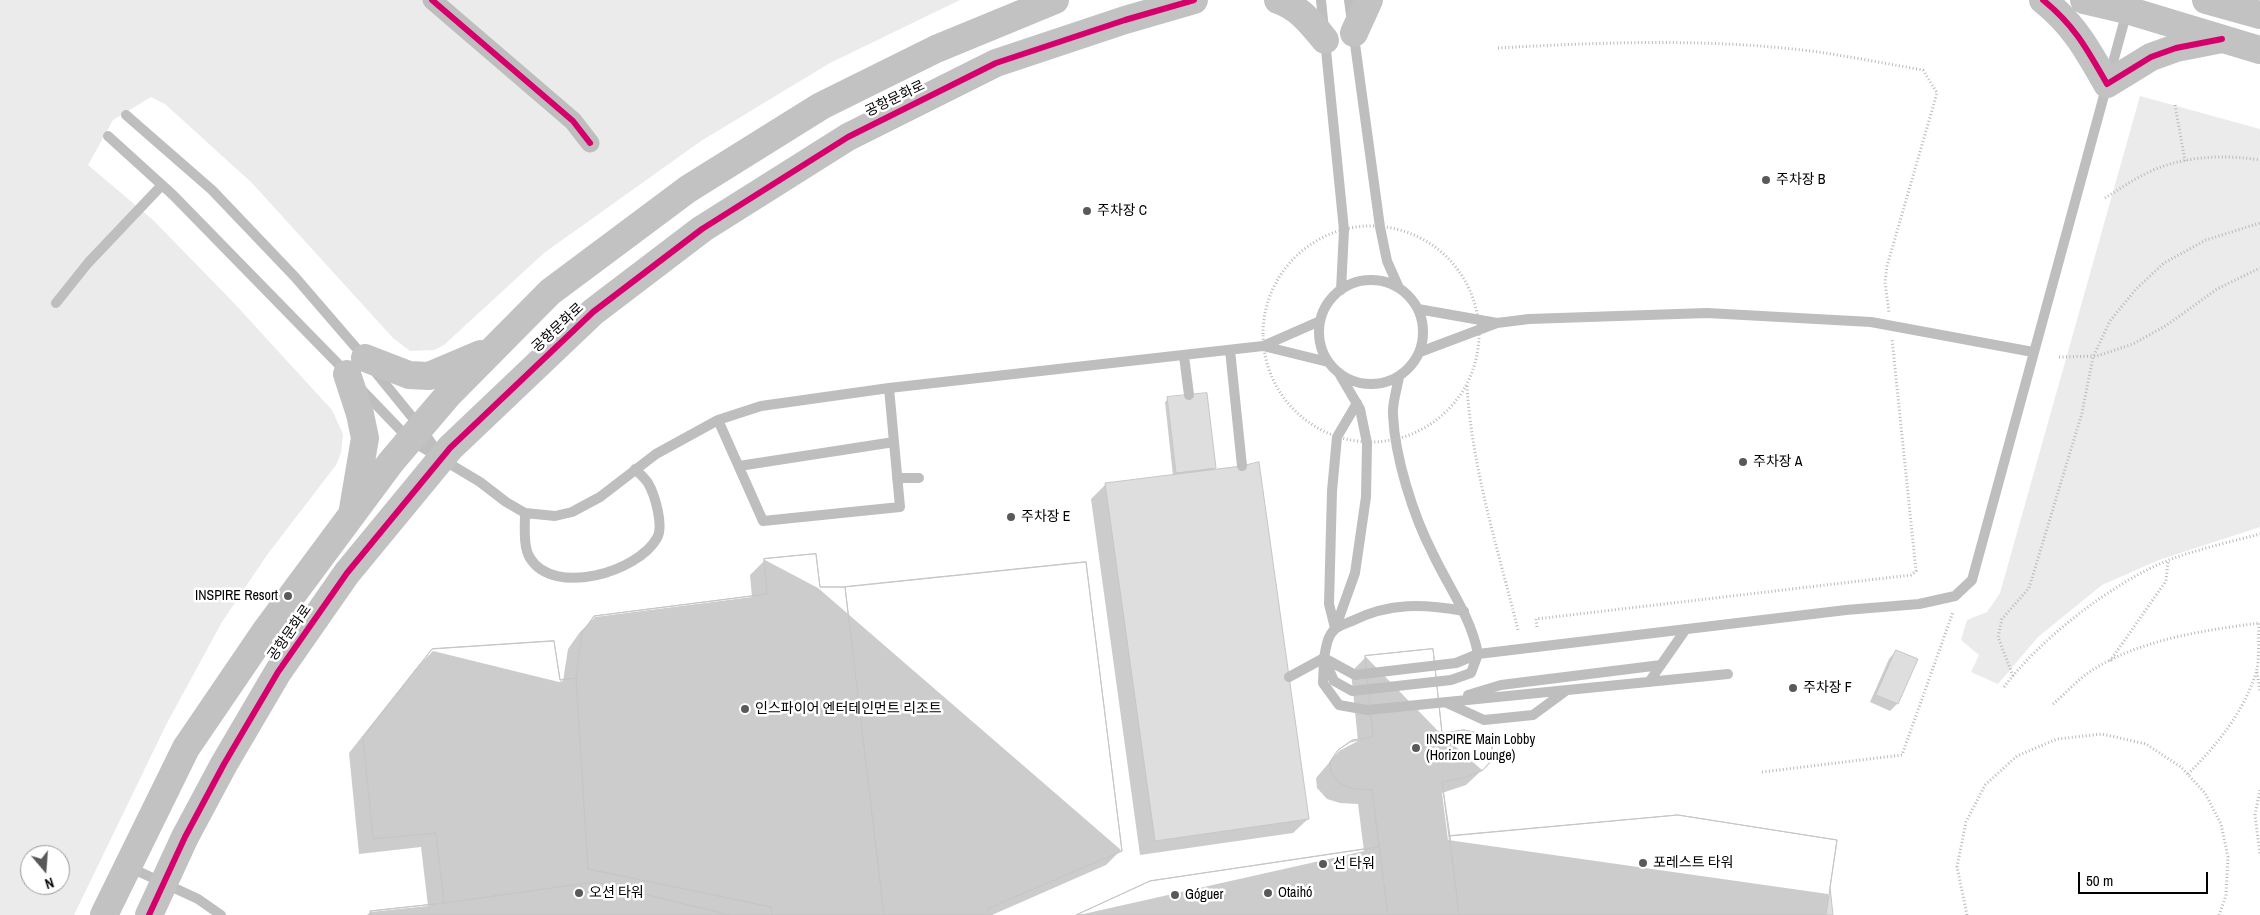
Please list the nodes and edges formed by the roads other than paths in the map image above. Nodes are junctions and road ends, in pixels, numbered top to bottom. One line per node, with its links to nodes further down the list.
1 (432, 0): 20 (street)
2 (1055, 0): 29 (street, 공항문화로)
3 (1194, 0): 44 (street, 공항문화로)
4 (1278, 0): 15 (street)
5 (1321, 0): 15 (lane)
6 (1349, 0): 13 (lane)
7 (1369, 0): 13 (street)
8 (2043, 0): 17 (street)
9 (2084, 0): 11 (street)
10 (2206, 0): 12 (street)
11 (2129, 5): 14 (street); 17 (lane)
12 (2260, 15)
13 (1354, 33): 22 (lane)
14 (2222, 39): 16 (street); 17 (street)
15 (1325, 40): 23 (lane)
16 (2260, 50)
17 (2107, 84): 32 (lane)
18 (126, 115): 35 (lane)
19 (108, 136): 21 (lane)
20 (590, 143)
21 (162, 185): 24 (lane); 35 (lane)
22 (1399, 288): 23 (lane); 25 (lane)
23 (1341, 290): 26 (lane)
24 (56, 303)
25 (1418, 309): 27 (lane); 31 (lane)
26 (1320, 321): 28 (lane); 34 (lane)
27 (1498, 323): 31 (lane); 32 (lane)
28 (1263, 346): 30 (lane); 34 (lane)
29 (494, 348): 35 (street); 42 (street, 공항문화로)
30 (1230, 350): 33 (lane); 46 (lane)
31 (1420, 352): 37 (lane)
32 (2033, 352): 54 (lane)
33 (1184, 356): 38 (lane); 39 (lane)
34 (1328, 362): 36 (lane)
35 (356, 366): 42 (lane); 42 (lane); 51 (street)
36 (1340, 374): 37 (lane); 40 (lane)
37 (1399, 377): 52 (lane)
38 (889, 388): 41 (lane); 43 (lane)
39 (1189, 395)
40 (1357, 403): 53 (lane); 53 (lane)
41 (718, 420): 45 (lane); 47 (lane)
42 (416, 434): 44 (lane); 44 (lane); 51 (street, 공항문화로)
43 (894, 442): 45 (lane); 48 (lane)
44 (441, 457): 50 (lane); 64 (street, 공항문화로)
45 (739, 466): 48 (lane)
46 (1242, 466)
47 (635, 469): 50 (lane); 50 (lane)
48 (897, 478): 49 (lane)
49 (918, 478)
50 (525, 513)
51 (352, 514): 63 (street, 공항문화로)
52 (1464, 611): 53 (lane); 55 (lane)
53 (1335, 629): 56 (lane)
54 (1686, 629): 55 (lane); 57 (lane)
55 (1478, 654): 56 (lane); 56 (lane)
56 (1324, 658): 59 (lane); 62 (lane)
57 (1661, 664): 60 (lane); 62 (lane)
58 (1728, 674): 60 (lane)
59 (1289, 677)
60 (1649, 682): 61 (lane)
61 (1568, 690): 62 (lane); 62 (lane)
62 (1446, 702)
63 (127, 866): 64 (lane); 65 (street, 공항문화로)
64 (164, 883): 66 (street, 공항문화로); 67 (lane)
65 (104, 915)
66 (149, 915)
67 (221, 915)

